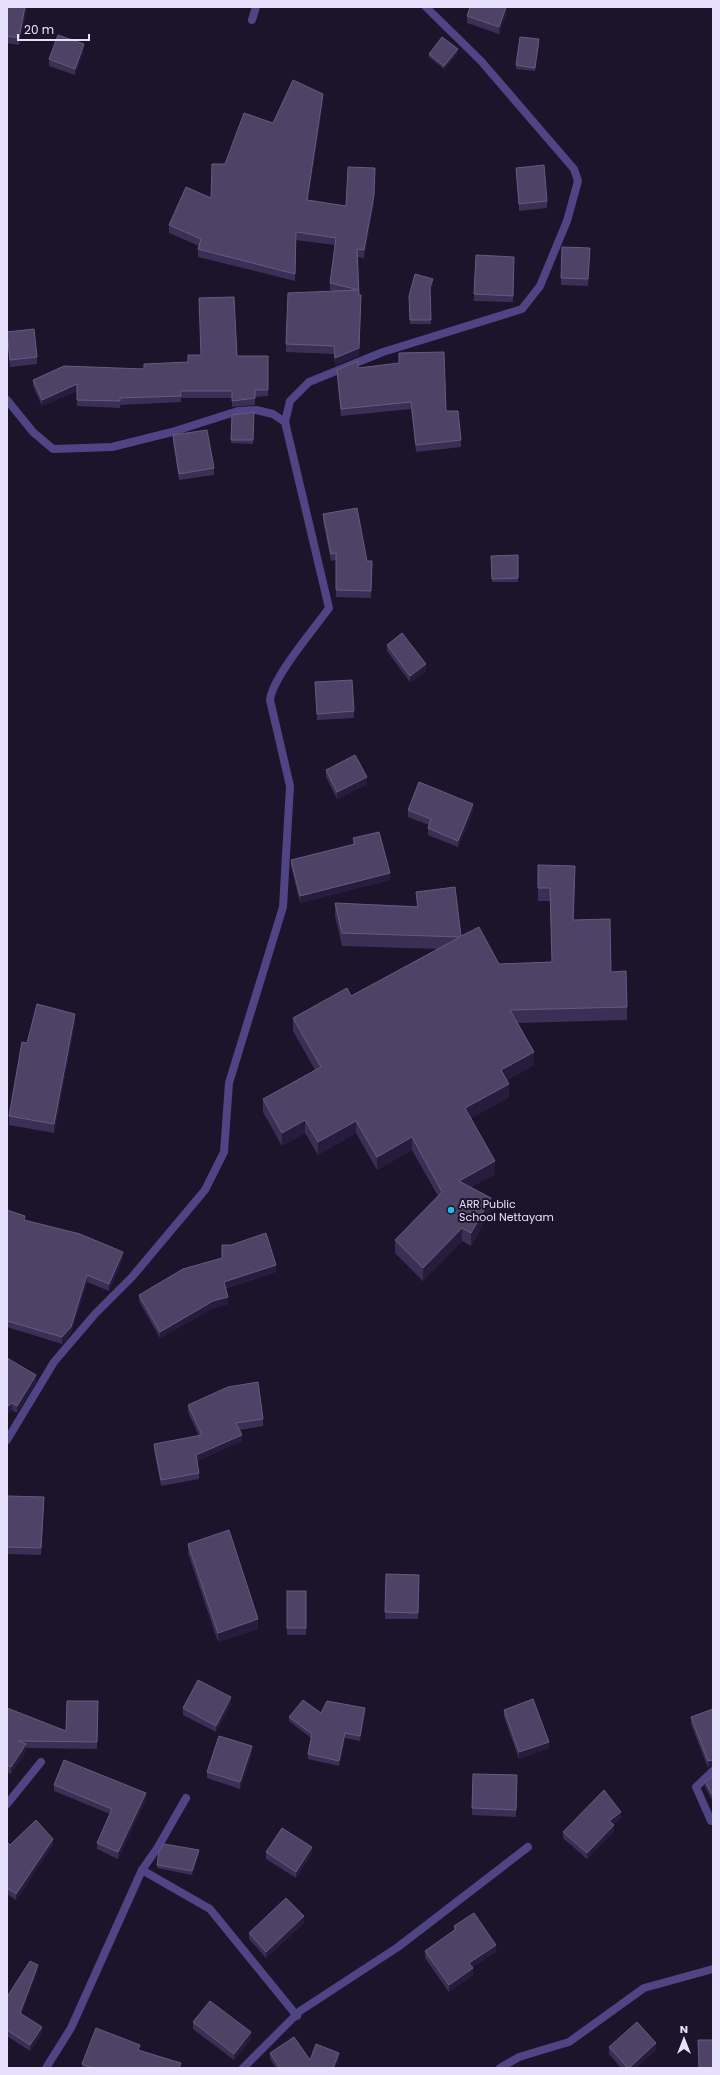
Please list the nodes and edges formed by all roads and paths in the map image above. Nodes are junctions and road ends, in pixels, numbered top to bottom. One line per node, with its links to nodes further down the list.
1 (256, 7): 3 (street)
2 (426, 7): 5 (street)
3 (252, 20)
4 (7, 400): 5 (street)
5 (285, 422): 6 (street)
6 (7, 1440)
7 (41, 1762): 10 (street)
8 (713, 1771): 11 (street)
9 (186, 1798): 13 (street)
10 (7, 1804)
11 (713, 1821)
12 (528, 1847): 15 (street)
13 (142, 1870): 15 (street); 16 (street)
14 (713, 1969): 18 (street)
15 (296, 2016): 17 (street)
16 (46, 2068)
17 (243, 2068)
18 (500, 2068)

